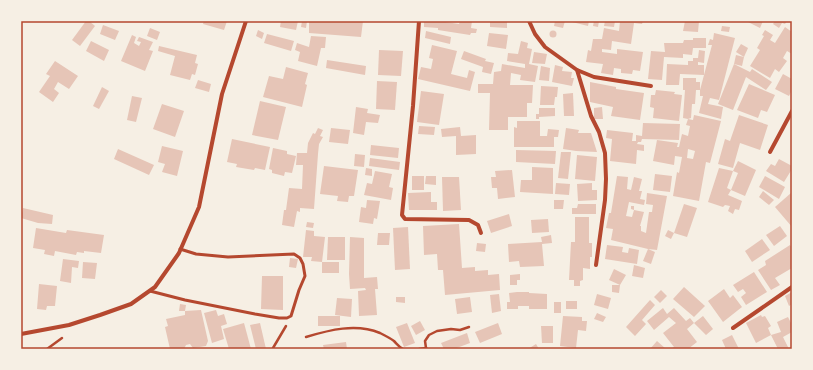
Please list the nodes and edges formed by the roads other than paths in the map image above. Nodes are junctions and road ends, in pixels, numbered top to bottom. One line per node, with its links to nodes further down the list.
1 (246, 21): 9 (street)
2 (419, 21): 8 (street)
3 (529, 21): 4 (street)
4 (578, 70): 5 (street); 10 (street)
5 (651, 86)
6 (792, 111): 7 (street)
7 (770, 152)
8 (482, 232)
9 (180, 249): 12 (street); 12 (lane)
10 (596, 265)
11 (792, 287): 13 (street)
12 (150, 291): 14 (street)
13 (733, 328)
14 (21, 334)

